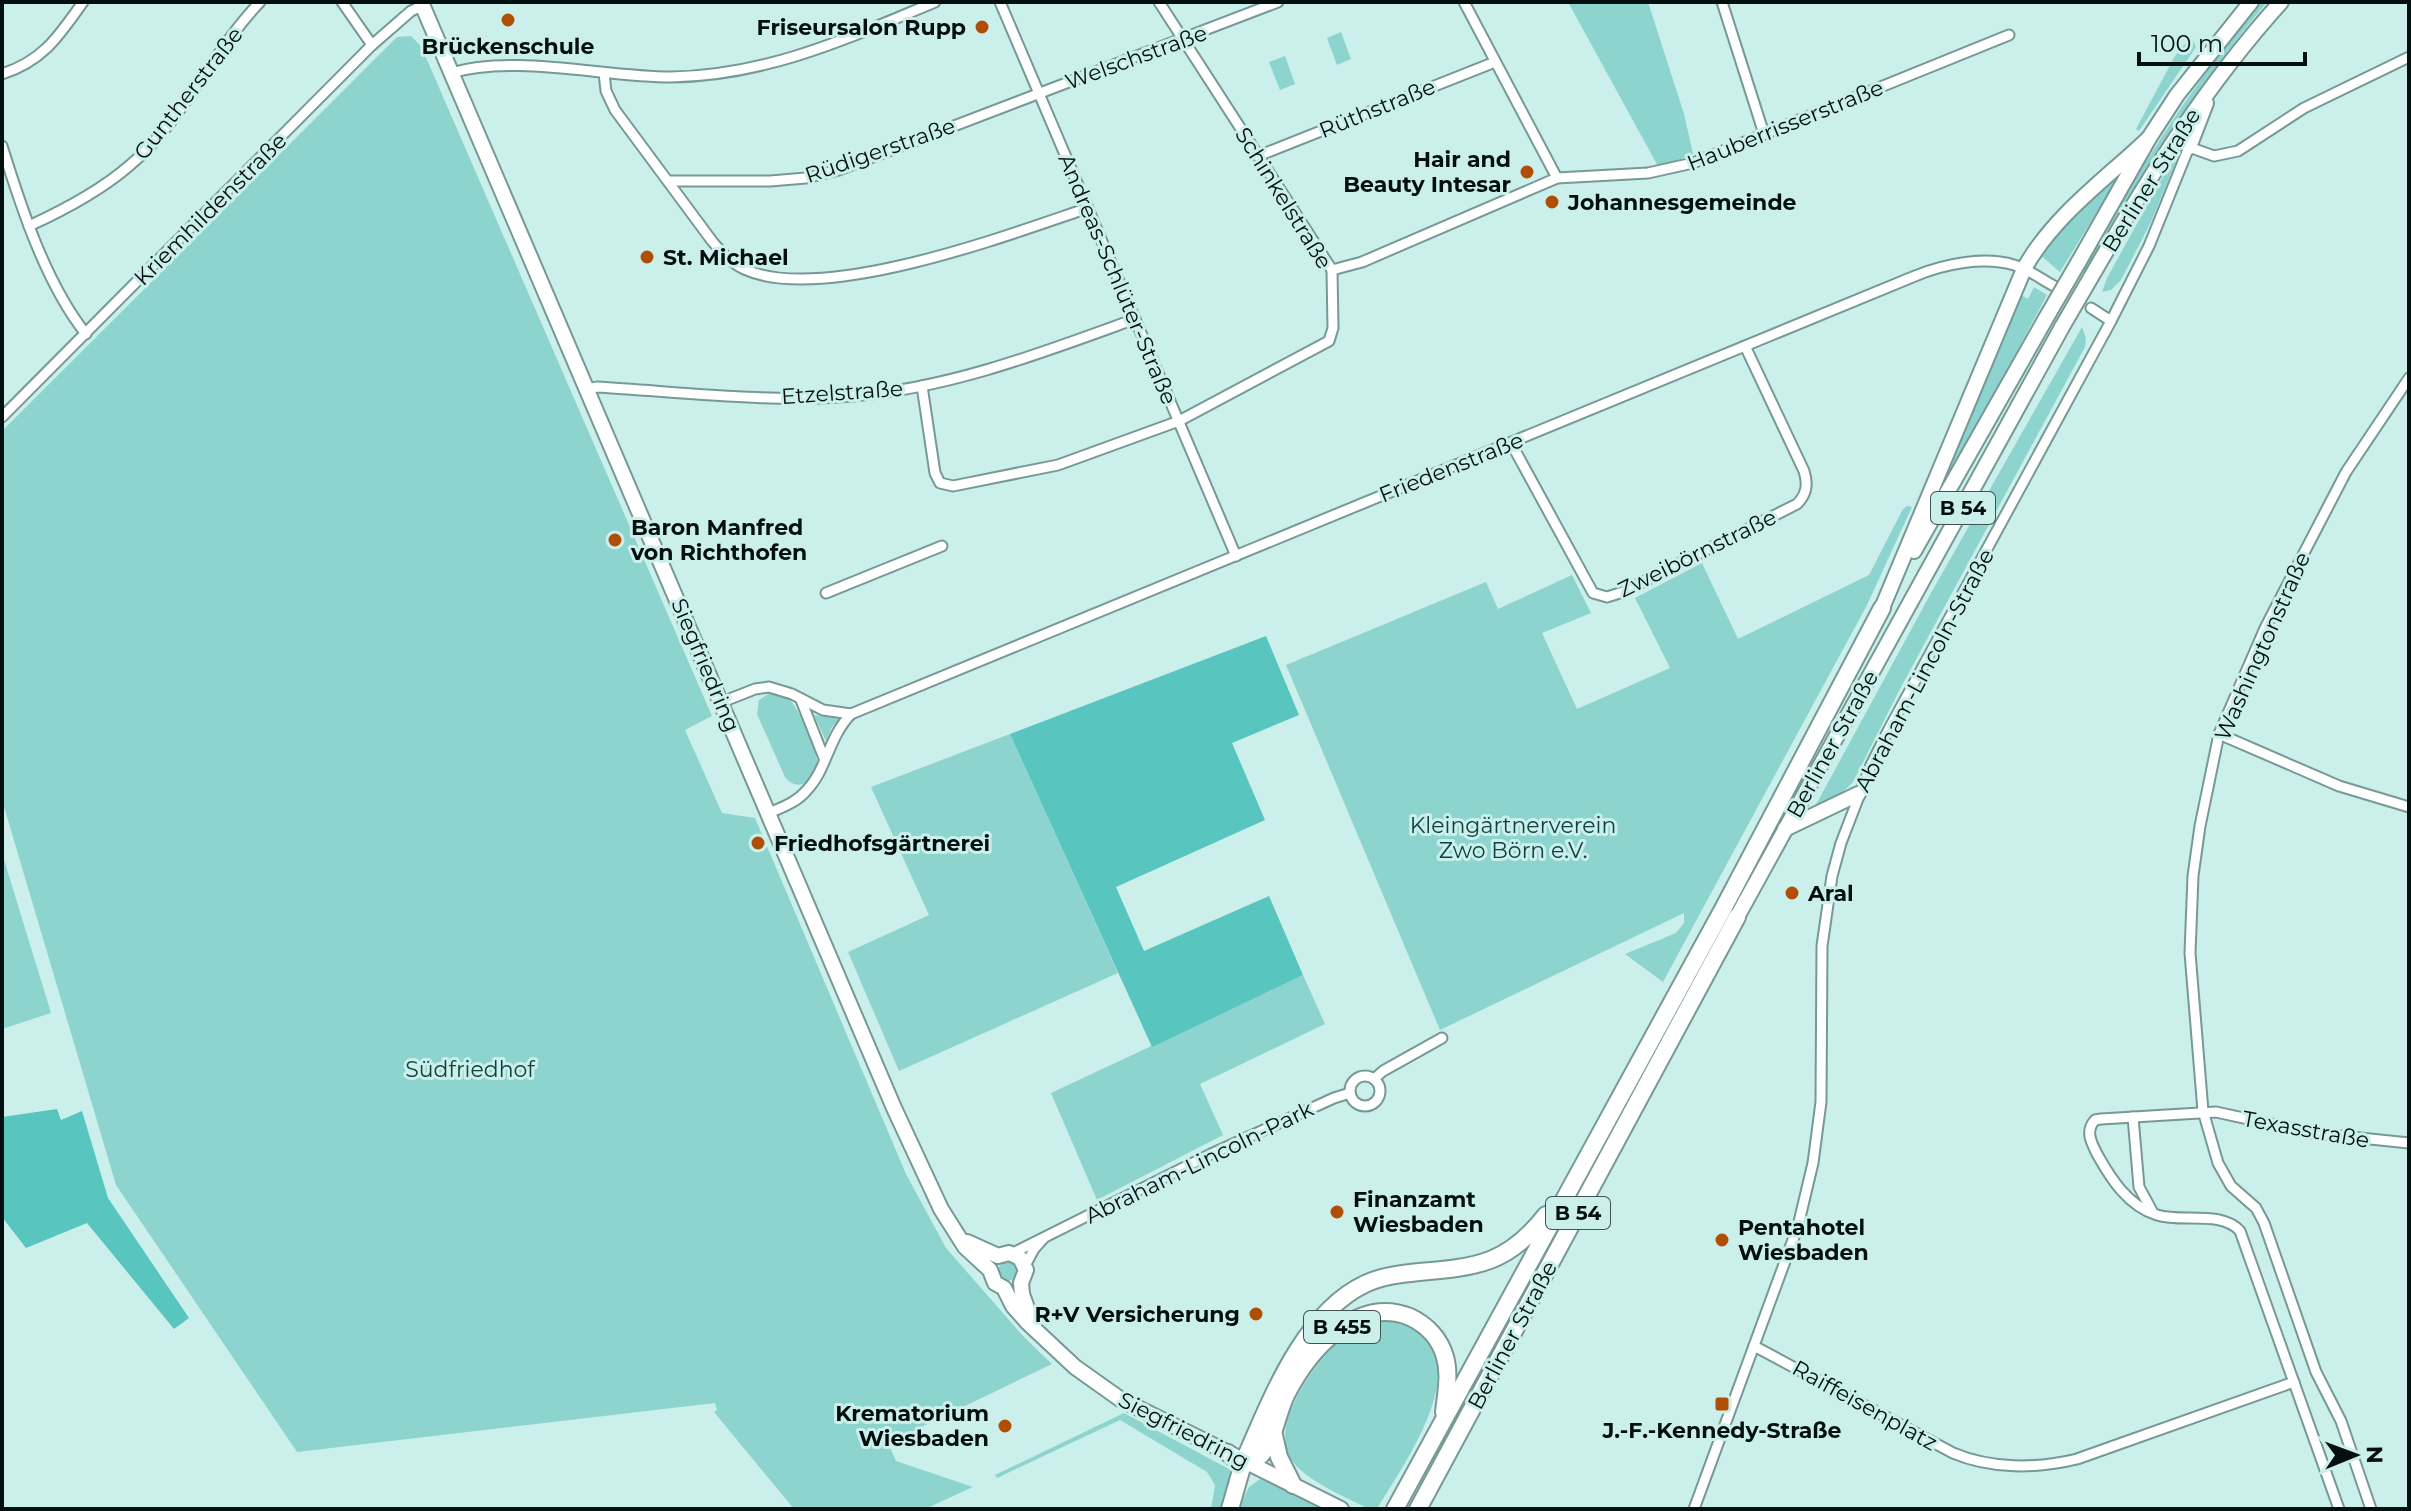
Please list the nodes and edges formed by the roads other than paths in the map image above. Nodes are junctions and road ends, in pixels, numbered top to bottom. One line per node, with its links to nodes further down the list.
1 (83, 2): 20 (street)
2 (260, 2): 31 (street, Guntherstraße)
3 (342, 2): 15 (street)
4 (935, 2): 19 (street)
5 (1000, 2): 22 (street, Andreas-Schlüter-Straße)
6 (1159, 2): 14 (street, Schinkelstraße)
7 (1278, 2): 14 (street, Welschstraße)
8 (1464, 2): 17 (street)
9 (1722, 2): 23 (street)
10 (2251, 2): 24 (main road, Berliner Straße / B 54)
11 (2281, 2): 21 (main road, Berliner Straße / B 54)
12 (422, 4): 15 (street, Kriemhildenstraße); 18 (main road, Siegfriedring)
13 (2009, 35): 23 (street, Hauberrisserstraße)
14 (1183, 39): 22 (street, Welschstraße); 27 (street, Schinkelstraße)
15 (372, 45): 38 (street, Kriemhildenstraße)
16 (2409, 57): 26 (street)
17 (1495, 62): 27 (street, Rüthstraße); 28 (street)
18 (451, 73): 19 (street); 42 (main road, Siegfriedring)
19 (604, 73): 29 (street)
20 (2, 74)
21 (2217, 78): 26 (main road); 58 (main road, Berliner Straße / B 54, bridge)
22 (1039, 94): 29 (street, Rüdigerstraße); 30 (street, Andreas-Schlüter-Straße)
23 (1764, 134): 28 (street, Hauberrisserstraße)
24 (2149, 138): 32 (main road); 49 (main road, Berliner Straße / B 54, bridge)
25 (2, 146): 31 (street)
26 (2189, 147): 37 (street, Abraham-Lincoln-Straße)
27 (1258, 156): 33 (street, Schinkelstraße)
28 (1557, 178): 33 (street, Hauberrisserstraße)
29 (669, 181): 30 (street)
30 (1088, 208): 36 (street, Andreas-Schlüter-Straße)
31 (29, 226): 38 (street)
32 (2024, 269): 34 (street, Friedenstraße); 39 (street, Friedenstraße); 49 (main road)
33 (1332, 270): 44 (street, Schinkelstraße)
34 (2054, 286)
35 (2091, 308): 37 (street)
36 (1135, 319): 41 (street, Etzelstraße); 44 (street, Andreas-Schlüter-Straße)
37 (2111, 321): 55 (street, Abraham-Lincoln-Straße)
38 (86, 334): 43 (street, Kriemhildenstraße)
39 (1745, 346): 45 (street, Friedenstraße); 45 (street, Zweibörnstraße)
40 (2409, 378): 53 (street, Washingtonstraße)
41 (922, 386): 42 (street, Etzelstraße); 44 (street)
42 (587, 389): 51 (main road, Siegfriedring)
43 (2, 417)
44 (1179, 421): 47 (street, Andreas-Schlüter-Straße)
45 (1511, 443): 47 (street, Friedenstraße)
46 (942, 546): 48 (street)
47 (1236, 556): 52 (street, Friedenstraße)
48 (826, 593)
49 (1882, 608): 66 (highway, Berliner Straße / B 54)
50 (801, 700): 51 (street); 52 (street); 54 (street)
51 (722, 702): 57 (main road, Siegfriedring)
52 (851, 714): 54 (street)
53 (2219, 734): 56 (street); 63 (street, Washingtonstraße)
54 (824, 758): 57 (street)
55 (1858, 794): 58 (main road); 76 (street, Abraham-Lincoln-Straße)
56 (2409, 807)
57 (769, 813): 69 (main road, Siegfriedring)
58 (1785, 829): 59 (main road, Berliner Straße / B 54)
59 (1737, 917): 86 (highway, Berliner Straße / B 54)
60 (1442, 1038): 61 (street, Abraham-Lincoln-Park)
61 (1374, 1079): 62 (street, Abraham-Lincoln-Park); 62 (street, Abraham-Lincoln-Park)
62 (1350, 1093): 68 (street, Abraham-Lincoln-Park)
63 (2203, 1111): 64 (street); 65 (street, Texasstraße); 89 (street, Washingtonstraße)
64 (2133, 1117): 67 (street); 67 (street)
65 (2409, 1143)
66 (1573, 1179): 78 (highway, B 54); 81 (highway)
67 (2154, 1214): 77 (street)
68 (1048, 1235): 70 (street, Abraham-Lincoln-Park); 71 (street, Abraham-Lincoln-Park)
69 (959, 1237): 70 (main road); 72 (main road, Siegfriedring)
70 (1005, 1254): 71 (main road); 72 (main road)
71 (1025, 1266): 73 (main road)
72 (990, 1270): 74 (main road, Siegfriedring)
73 (1021, 1283): 74 (main road); 75 (main road, Siegfriedring)
74 (1004, 1288): 75 (main road, Siegfriedring)
75 (1039, 1332): 80 (main road, Siegfriedring)
76 (1754, 1346): 77 (street, Raiffeisenplatz); 87 (street, Abraham-Lincoln-Straße)
77 (2294, 1382): 88 (street)
78 (1442, 1425): 79 (highway, B 455); 83 (highway, B 455)
79 (1273, 1431): 81 (highway); 82 (highway)
80 (1228, 1453): 81 (main road, Siegfriedring); 84 (highway)
81 (1244, 1461): 82 (main road, Siegfriedring)
82 (1293, 1485): 85 (main road, Siegfriedring)
83 (1398, 1505)
84 (1230, 1509)
85 (1341, 1509)
86 (1418, 1509)
87 (1694, 1509)
88 (2339, 1509)
89 (2371, 1509)

